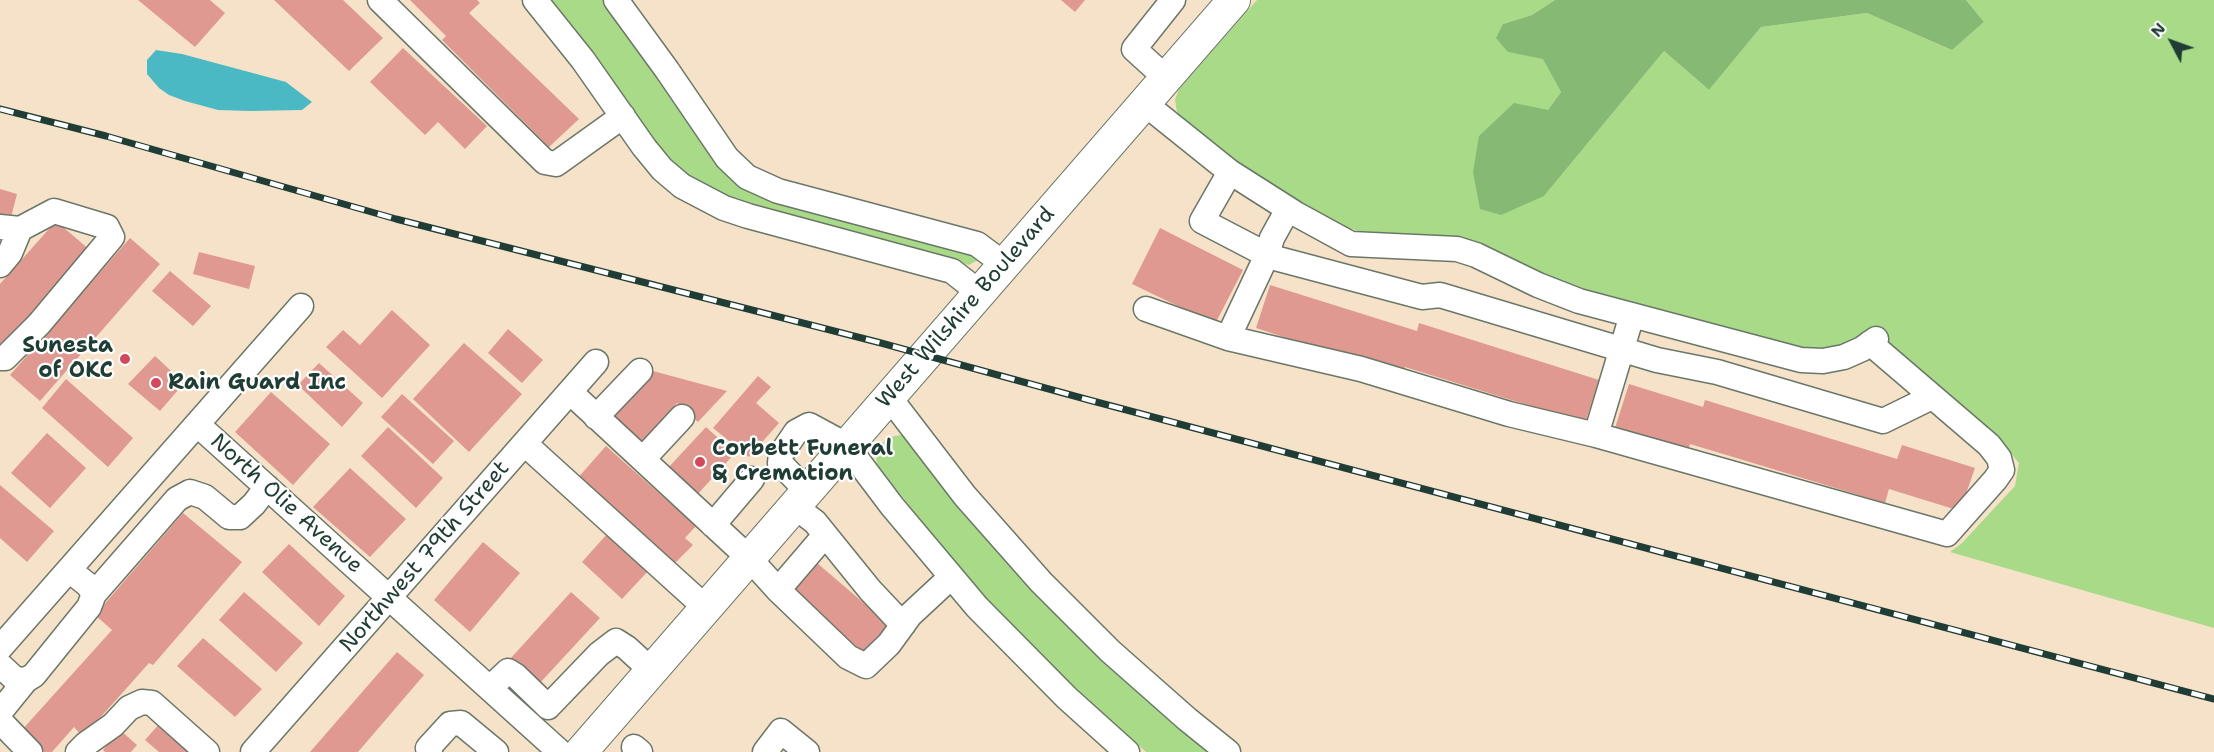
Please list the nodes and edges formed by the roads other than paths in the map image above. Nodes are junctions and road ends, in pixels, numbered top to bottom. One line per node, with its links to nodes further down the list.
1 (380, 0): 8 (street)
2 (535, 0): 8 (street)
3 (616, 0): 13 (street)
4 (1173, 0): 6 (street)
5 (1234, 0): 6 (main road, West Wilshire Boulevard)
6 (1166, 78): 7 (main road, West Wilshire Boulevard)
7 (1144, 103): 9 (street); 13 (main road, West Wilshire Boulevard)
8 (623, 116): 15 (street)
9 (1230, 172): 10 (street); 12 (street)
10 (1288, 209): 12 (street); 18 (street)
11 (10, 228): 14 (street); 21 (street)
12 (1267, 255): 19 (street); 20 (street)
13 (1004, 264): 15 (main road, West Wilshire Boulevard)
14 (0, 265)
15 (980, 293): 25 (main road, West Wilshire Boulevard)
16 (302, 306): 29 (street)
17 (1146, 309): 19 (street)
18 (1632, 315): 20 (street); 26 (street)
19 (1228, 338): 30 (street)
20 (1621, 349): 26 (street); 30 (street)
21 (0, 358)
22 (596, 362): 24 (street, Northwest 79th Street)
23 (640, 371): 27 (street)
24 (570, 392): 27 (street); 31 (street, Northwest 79th Street)
25 (889, 397): 32 (main road, West Wilshire Boulevard); 69 (street)
26 (1932, 397): 30 (street)
27 (596, 417): 33 (street)
28 (682, 417): 33 (street)
29 (198, 425): 35 (street, North Olie Avenue); 39 (street)
30 (1596, 435)
31 (525, 444): 46 (street, Northwest 79th Street); 47 (street)
32 (846, 445): 36 (main road, West Wilshire Boulevard); 36 (street); 43 (street)
33 (643, 459): 37 (street)
34 (752, 479): 37 (street)
35 (267, 487): 41 (street); 46 (street, North Olie Avenue)
36 (801, 498): 38 (street); 40 (main road, West Wilshire Boulevard)
37 (713, 525): 40 (street)
38 (825, 535): 44 (street); 48 (street)
39 (97, 539): 41 (street); 42 (street)
40 (749, 558): 44 (street); 47 (main road, West Wilshire Boulevard)
41 (122, 563): 45 (street)
42 (69, 570): 45 (street); 49 (street)
43 (951, 577): 48 (street); 68 (street)
44 (778, 590): 48 (street)
45 (94, 594): 52 (street)
46 (390, 597): 53 (street, North Olie Avenue); 61 (street, Northwest 79th Street)
47 (706, 608): 51 (main road, West Wilshire Boulevard)
48 (903, 625)
49 (0, 648)
50 (0, 665): 52 (street)
51 (652, 671): 54 (street); 65 (main road, West Wilshire Boulevard)
52 (26, 680): 55 (street)
53 (490, 688): 54 (street); 57 (street, North Olie Avenue)
54 (548, 707): 57 (street)
55 (0, 712)
56 (0, 721): 58 (street)
57 (530, 725): 64 (street, North Olie Avenue)
58 (30, 752)
59 (78, 752): 60 (street)
60 (207, 752)
61 (253, 752)
62 (430, 752): 63 (street)
63 (496, 752)
64 (560, 752)
65 (581, 752)
66 (765, 752): 67 (street)
67 (807, 752)
68 (1127, 752)
69 (1228, 752)

